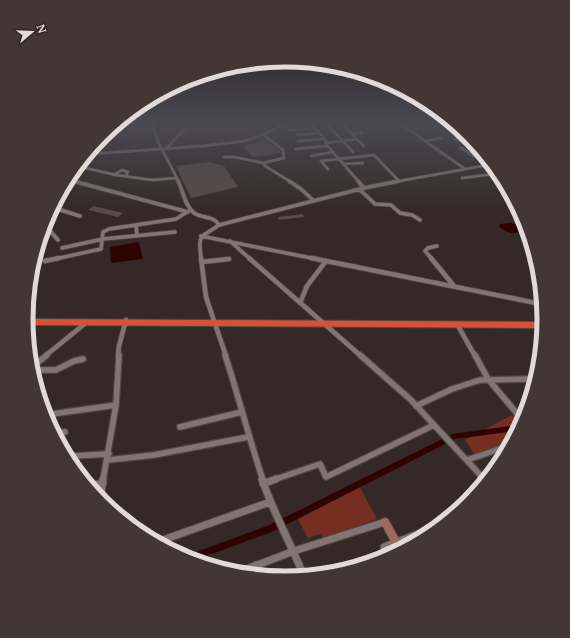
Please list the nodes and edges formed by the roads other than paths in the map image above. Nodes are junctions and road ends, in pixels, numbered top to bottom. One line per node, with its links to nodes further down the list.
1 (129, 152): 7 (street)
2 (161, 152): 22 (street)
3 (285, 152): 12 (street)
4 (333, 152): 8 (street); 10 (street)
5 (440, 152): 19 (street)
6 (467, 152): 11 (street)
7 (95, 154)
8 (311, 156)
9 (224, 157): 12 (street)
10 (340, 159): 14 (street); 18 (street); 25 (street)
11 (479, 159)
12 (263, 163): 28 (street)
13 (363, 163): 14 (street)
14 (344, 164): 26 (street)
15 (484, 165): 17 (street)
16 (84, 167): 22 (street)
17 (472, 168): 19 (street); 21 (street)
18 (328, 169)
19 (465, 169): 25 (street)
20 (492, 174): 21 (street)
21 (483, 176): 23 (street)
22 (176, 178): 31 (street)
23 (462, 178)
24 (74, 181): 30 (street)
25 (399, 181): 26 (street)
26 (364, 188): 27 (street)
27 (358, 189): 28 (street); 33 (street)
28 (313, 200): 35 (street)
29 (58, 209): 32 (street)
30 (187, 212): 31 (street); 34 (street)
31 (195, 213): 35 (street)
32 (80, 216)
33 (420, 220)
34 (136, 225): 38 (street); 40 (street)
35 (219, 225): 39 (street)
36 (48, 232): 41 (street)
37 (175, 232): 38 (street)
38 (137, 236): 40 (street)
39 (201, 236): 42 (street); 50 (street)
40 (103, 239): 43 (street); 46 (street)
41 (58, 240)
42 (230, 241): 49 (street); 53 (street)
43 (84, 243): 45 (street); 46 (street)
44 (437, 246): 51 (street)
45 (62, 248)
46 (84, 254): 48 (street)
47 (229, 259): 50 (street)
48 (45, 261)
49 (326, 261): 51 (street); 53 (street)
50 (202, 262): 57 (street)
51 (455, 287): 52 (street)
52 (536, 303)
53 (300, 304): 58 (street)
54 (33, 320): 55 (highway)
55 (89, 321): 56 (highway); 62 (street)
56 (125, 321): 57 (highway); 66 (street)
57 (213, 321): 58 (highway); 68 (street)
58 (326, 323): 59 (highway); 67 (street)
59 (457, 324): 60 (highway); 64 (street)
60 (537, 325)
61 (83, 359): 63 (street)
62 (37, 363)
63 (38, 370)
64 (488, 379): 65 (street); 67 (street); 70 (street)
65 (529, 379)
66 (116, 405): 69 (street); 78 (street)
67 (416, 406): 71 (street)
68 (242, 412): 72 (street); 75 (street)
69 (52, 414)
70 (518, 415)
71 (434, 425): 79 (street); 82 (street)
72 (180, 427)
73 (65, 432): 74 (street)
74 (60, 433)
75 (248, 437): 78 (street); 82 (street)
76 (501, 448): 79 (street)
77 (73, 456): 78 (street)
78 (108, 457): 81 (street)
79 (467, 460): 80 (street)
80 (482, 476)
81 (104, 484): 83 (street); 84 (street)
82 (263, 484): 85 (street)
83 (96, 485)
84 (102, 492)
85 (270, 502): 87 (street); 91 (street)
86 (386, 522): 89 (street); 91 (street)
87 (164, 540)
88 (396, 545): 90 (street)
89 (398, 545)
90 (384, 546)
91 (294, 551): 92 (street); 93 (street)
92 (256, 569)
93 (301, 570)

